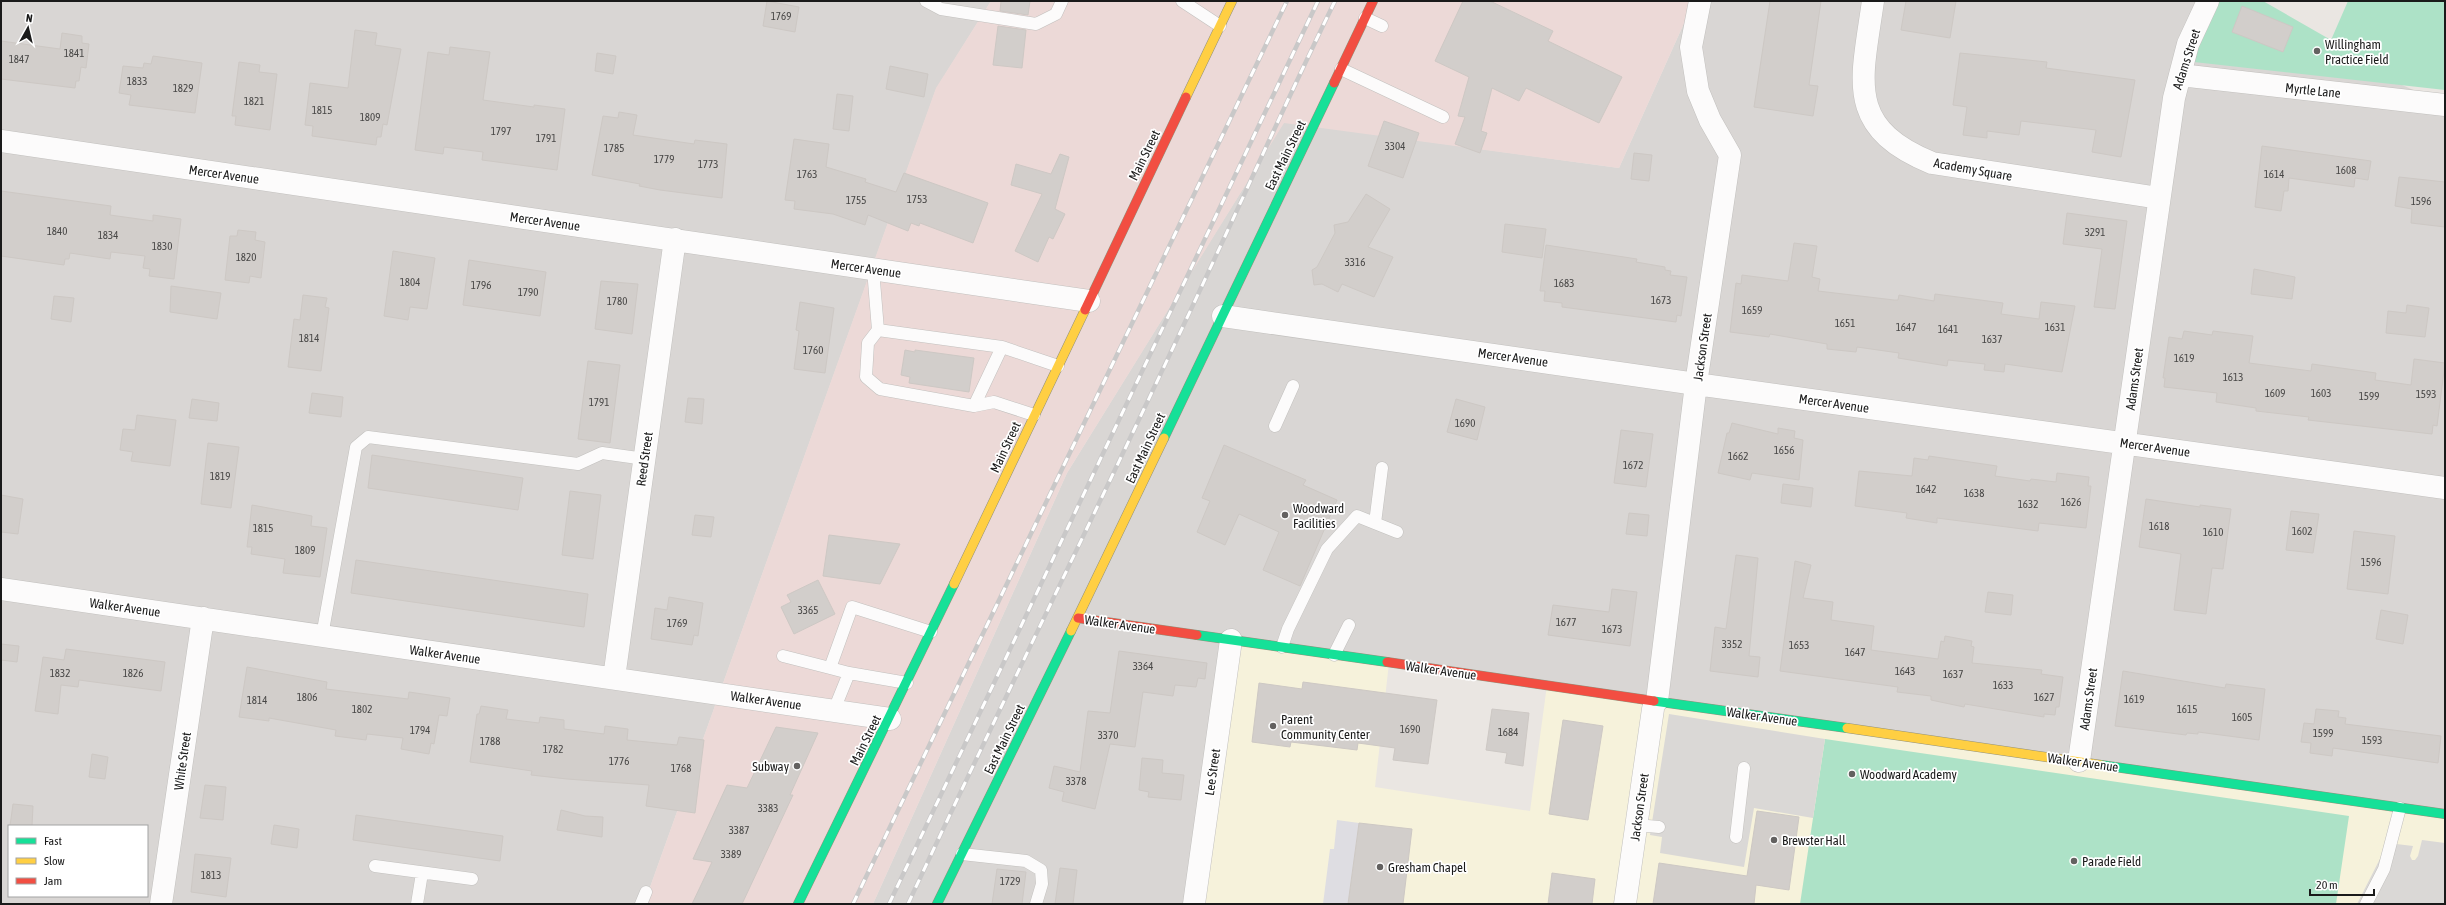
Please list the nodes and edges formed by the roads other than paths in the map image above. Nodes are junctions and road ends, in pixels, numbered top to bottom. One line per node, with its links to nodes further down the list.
1 (926, 1): 2 (lane)
2 (1062, 1)
3 (1182, 1): 9 (lane)
4 (1232, 1): 11 (street, Main Street)
5 (1373, 1): 10 (street, East Main Street)
6 (1700, 1): 26 (street, Jackson Street)
7 (1873, 1): 18 (street, Academy Square)
8 (2208, 1): 14 (street, Adams Street)
9 (1196, 5): 11 (lane)
10 (1365, 18): 12 (lane); 13 (street, East Main Street)
11 (1220, 26): 21 (street, Main Street)
12 (1382, 26)
13 (1341, 68): 16 (lane); 22 (street, East Main Street)
14 (2180, 75): 15 (street, Myrtle Lane); 18 (street, Adams Street)
15 (2445, 105)
16 (1443, 116)
17 (1, 141): 19 (street, Mercer Avenue)
18 (2160, 198): 31 (street, Adams Street)
19 (675, 240): 20 (street, Mercer Avenue); 32 (street, Reed Street)
20 (873, 269): 21 (street, Mercer Avenue); 23 (lane)
21 (1089, 301): 25 (street, Main Street)
22 (1223, 316): 26 (street, Mercer Avenue); 39 (street, East Main Street)
23 (878, 330): 24 (lane); 28 (lane)
24 (1002, 347): 25 (lane); 28 (lane)
25 (1058, 366): 29 (street, Main Street)
26 (1696, 384): 31 (street, Mercer Avenue); 51 (street, Jackson Street)
27 (1293, 386): 30 (lane)
28 (974, 406): 29 (lane)
29 (1034, 415): 41 (street, Main Street)
30 (1275, 426)
31 (2124, 442): 34 (street, Mercer Avenue); 54 (street, Adams Street)
32 (644, 459): 42 (lane); 49 (street, Reed Street)
33 (1382, 468): 35 (lane)
34 (2445, 488)
35 (1375, 523): 36 (lane); 44 (lane)
36 (1397, 532)
37 (1, 589): 38 (street, Walker Avenue)
38 (203, 618): 42 (street, Walker Avenue); 66 (street, White Street)
39 (1078, 618): 43 (street, Walker Avenue); 61 (street, East Main Street)
40 (1349, 626): 45 (lane)
41 (931, 632): 47 (lane); 50 (street, Main Street)
42 (322, 636): 49 (street, Walker Avenue)
43 (1231, 640): 44 (street, Walker Avenue); 72 (street, Lee Street)
44 (1282, 647): 45 (street, Walker Avenue)
45 (1334, 655): 51 (street, Walker Avenue)
46 (783, 656): 47 (lane)
47 (830, 668): 48 (lane)
48 (849, 673): 50 (lane); 52 (lane)
49 (614, 678): 52 (street, Walker Avenue)
50 (907, 683): 53 (street, Main Street)
51 (1655, 705): 54 (street, Walker Avenue); 58 (street, Jackson Street)
52 (834, 710): 53 (street, Walker Avenue)
53 (890, 719): 69 (street, Main Street)
54 (2079, 761): 56 (street, Walker Avenue)
55 (1744, 768): 60 (lane)
56 (2400, 808): 57 (street, Walker Avenue); 74 (lane)
57 (2445, 814)
58 (1636, 825): 59 (lane); 73 (street, Jackson Street)
59 (1659, 827)
60 (1736, 837)
61 (962, 854): 70 (street, East Main Street); 71 (lane)
62 (375, 866): 63 (lane)
63 (422, 873): 64 (lane); 67 (lane)
64 (472, 879)
65 (646, 892): 68 (lane)
66 (161, 904)
67 (417, 904)
68 (641, 904)
69 (798, 904)
70 (937, 904)
71 (1036, 904)
72 (1194, 904)
73 (1625, 904)
74 (2366, 904)

